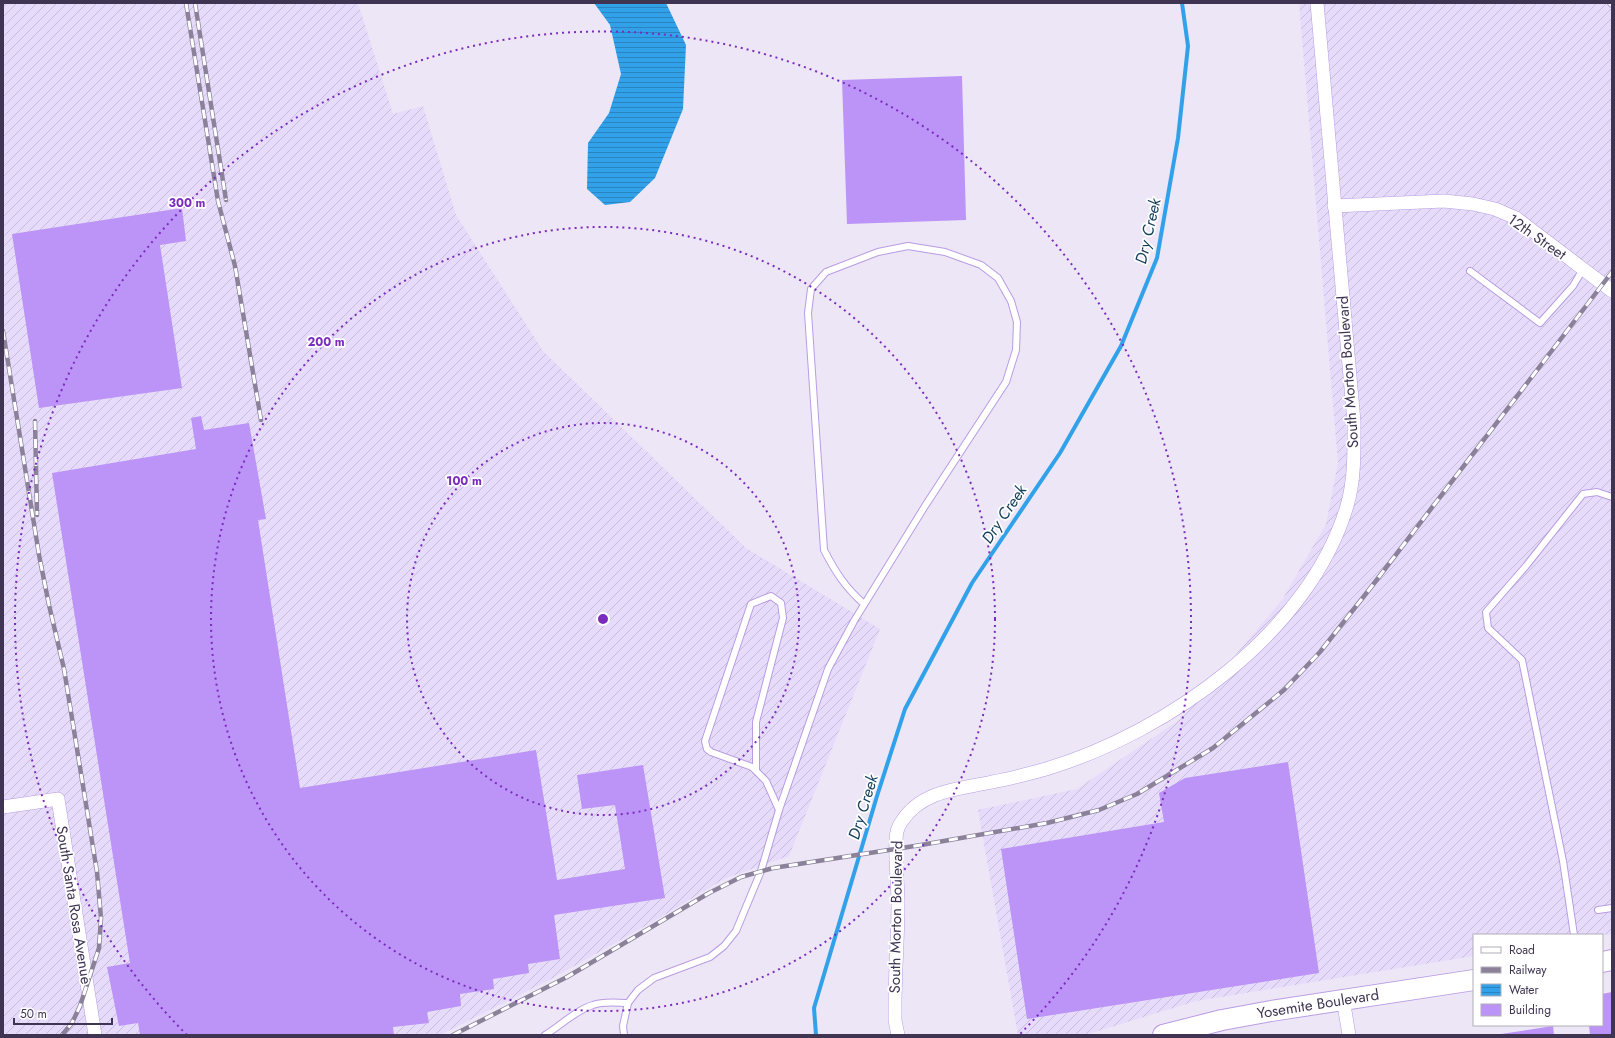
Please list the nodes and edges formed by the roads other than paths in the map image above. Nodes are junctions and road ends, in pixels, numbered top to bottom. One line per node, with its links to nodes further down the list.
1 (1317, 3): 2 (street, South Morton Boulevard)
2 (1334, 206): 3 (street, 12th Street); 20 (street, South Morton Boulevard)
3 (1583, 269): 4 (lane); 5 (street, 12th Street)
4 (1470, 271)
5 (1612, 291)
6 (1612, 496): 13 (lane)
7 (864, 604): 7 (lane); 10 (lane)
8 (756, 771): 8 (lane); 10 (lane)
9 (3, 807): 17 (street, South Santa Rosa Avenue)
10 (779, 810): 16 (lane)
11 (1612, 908): 12 (lane)
12 (1598, 910)
13 (1574, 934)
14 (1473, 980): 15 (main road, Yosemite Boulevard)
15 (1343, 999): 21 (main road, Yosemite Boulevard); 22 (street)
16 (628, 1003): 18 (lane); 19 (lane)
17 (95, 1035)
18 (545, 1035)
19 (624, 1035)
20 (898, 1035)
21 (1163, 1035)
22 (1349, 1035)

